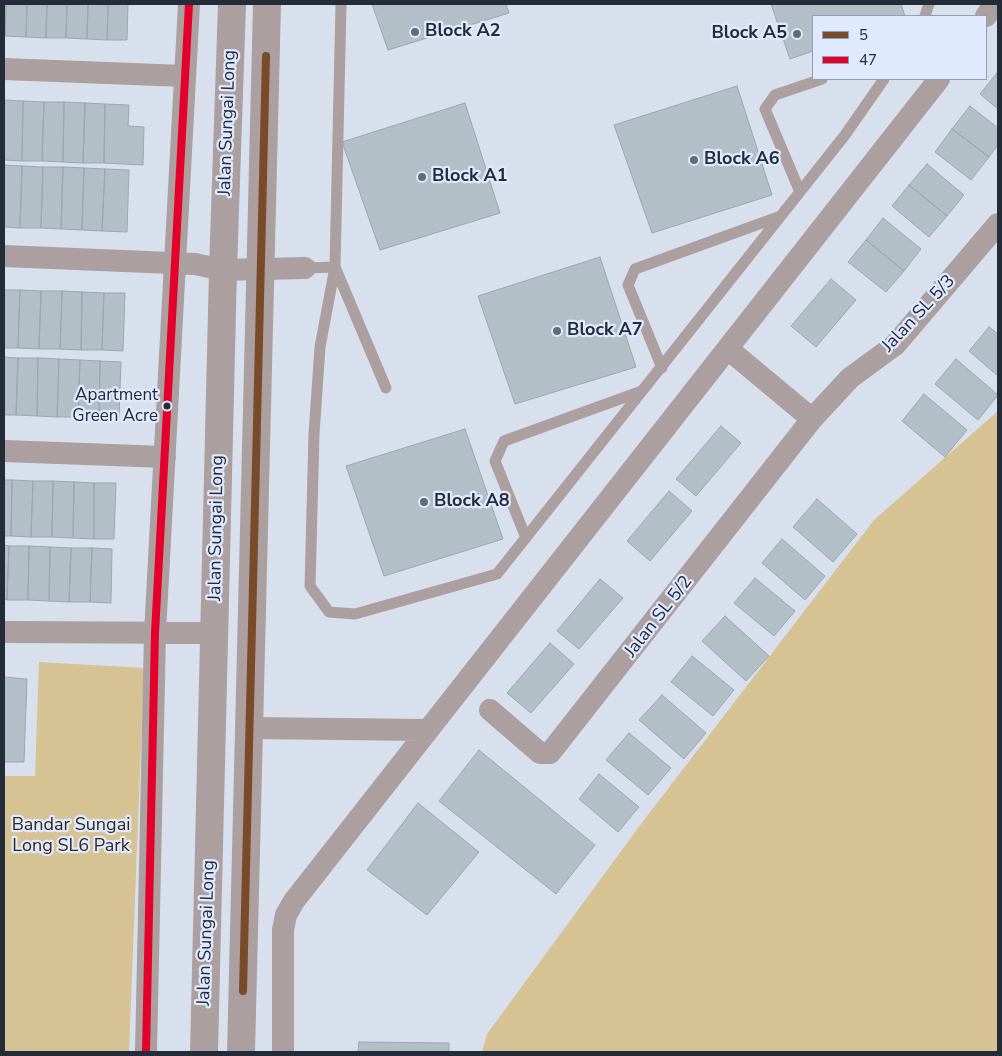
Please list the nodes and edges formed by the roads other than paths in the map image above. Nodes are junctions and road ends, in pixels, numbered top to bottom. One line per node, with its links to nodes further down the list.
1 (189, 4): 8 (street)
2 (232, 4): 20 (street, Jalan Sungai Long)
3 (267, 4): 19 (street, Jalan Sungai Long)
4 (341, 4): 17 (lane)
5 (995, 4): 6 (street)
6 (987, 15)
7 (4, 69): 8 (street)
8 (184, 76): 16 (street)
9 (819, 80): 12 (lane)
10 (883, 80): 12 (lane)
11 (937, 80): 21 (street)
12 (800, 192): 13 (lane)
13 (782, 216): 22 (lane); 22 (lane)
14 (998, 224): 25 (street, Jalan SL 5/3)
15 (4, 256): 16 (street)
16 (176, 263): 20 (street); 27 (street)
17 (336, 267): 18 (lane); 23 (lane); 28 (lane)
18 (305, 268): 19 (street)
19 (261, 269): 20 (street); 33 (street, Jalan Sungai Long)
20 (223, 270): 30 (street, Jalan Sungai Long)
21 (728, 349): 25 (street); 34 (street)
22 (662, 368): 24 (lane)
23 (386, 388)
24 (644, 390): 28 (lane); 28 (lane)
25 (812, 419): 32 (street, Jalan SL 5/2)
26 (4, 452): 27 (street)
27 (165, 457): 31 (street)
28 (526, 538)
29 (4, 632): 31 (street)
30 (215, 632): 31 (street); 36 (street, Jalan Sungai Long)
31 (155, 633): 35 (street)
32 (490, 710)
33 (249, 728): 34 (street); 37 (street, Jalan Sungai Long)
34 (426, 730): 38 (street)
35 (146, 1052)
36 (204, 1052)
37 (241, 1052)
38 (283, 1052)

